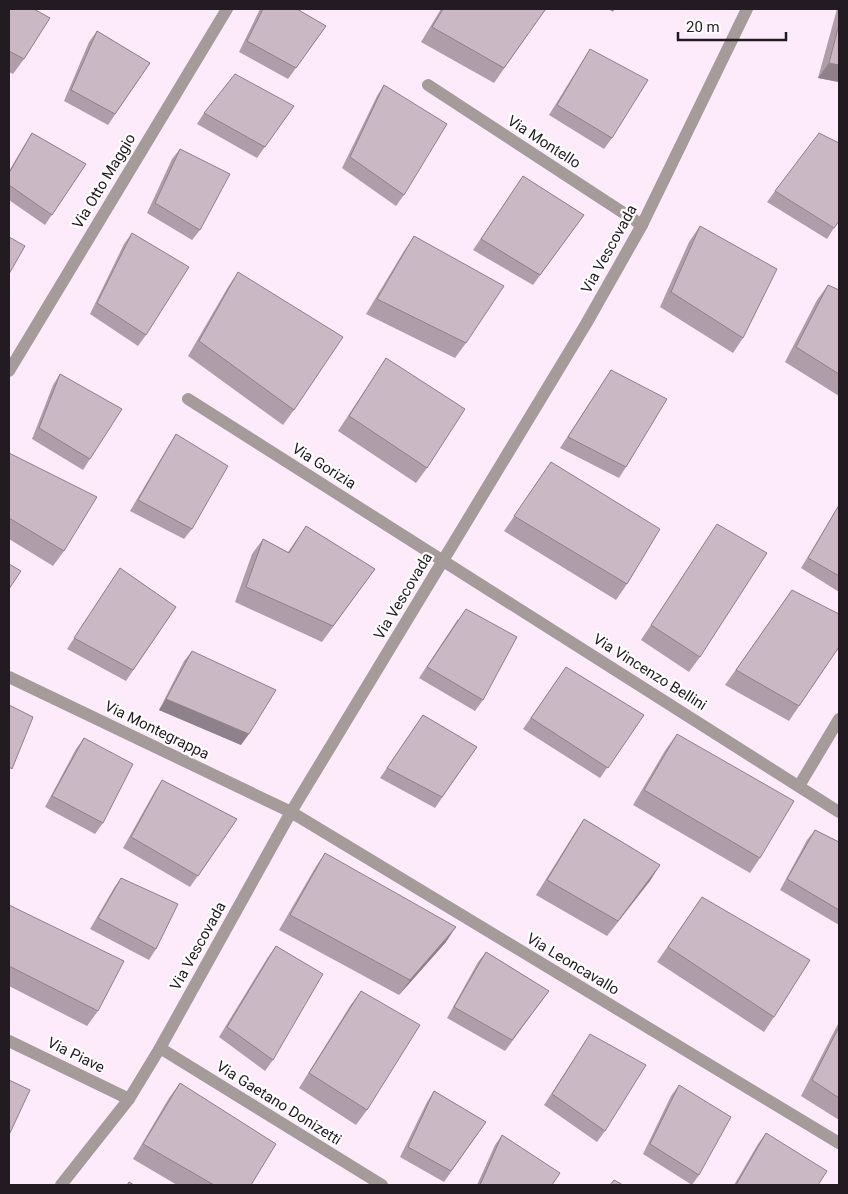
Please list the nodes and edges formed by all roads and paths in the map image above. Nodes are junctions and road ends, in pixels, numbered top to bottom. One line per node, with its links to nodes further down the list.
1 (227, 9): 5 (street, Via Otto Maggio)
2 (747, 9): 4 (street, Via Vescovada)
3 (428, 85): 4 (street, Via Montello)
4 (642, 225): 7 (street, Via Vescovada)
5 (9, 371)
6 (188, 399): 7 (street, Via Gorizia)
7 (444, 560): 10 (street, Via Vincenzo Bellini); 11 (street, Via Vescovada)
8 (9, 677): 11 (street, Via Montegrappa)
9 (839, 719): 10 (street)
10 (799, 786): 12 (street, Via Vincenzo Bellini)
11 (291, 812): 14 (street, Via Vescovada); 16 (street, Via Leoncavallo)
12 (839, 812)
13 (9, 1041): 15 (street, Via Piave)
14 (160, 1048): 15 (street, Via Vescovada); 18 (street, Via Gaetano Donizetti)
15 (129, 1098): 17 (street, Via Vescovada)
16 (839, 1143)
17 (61, 1185)
18 (382, 1185)

